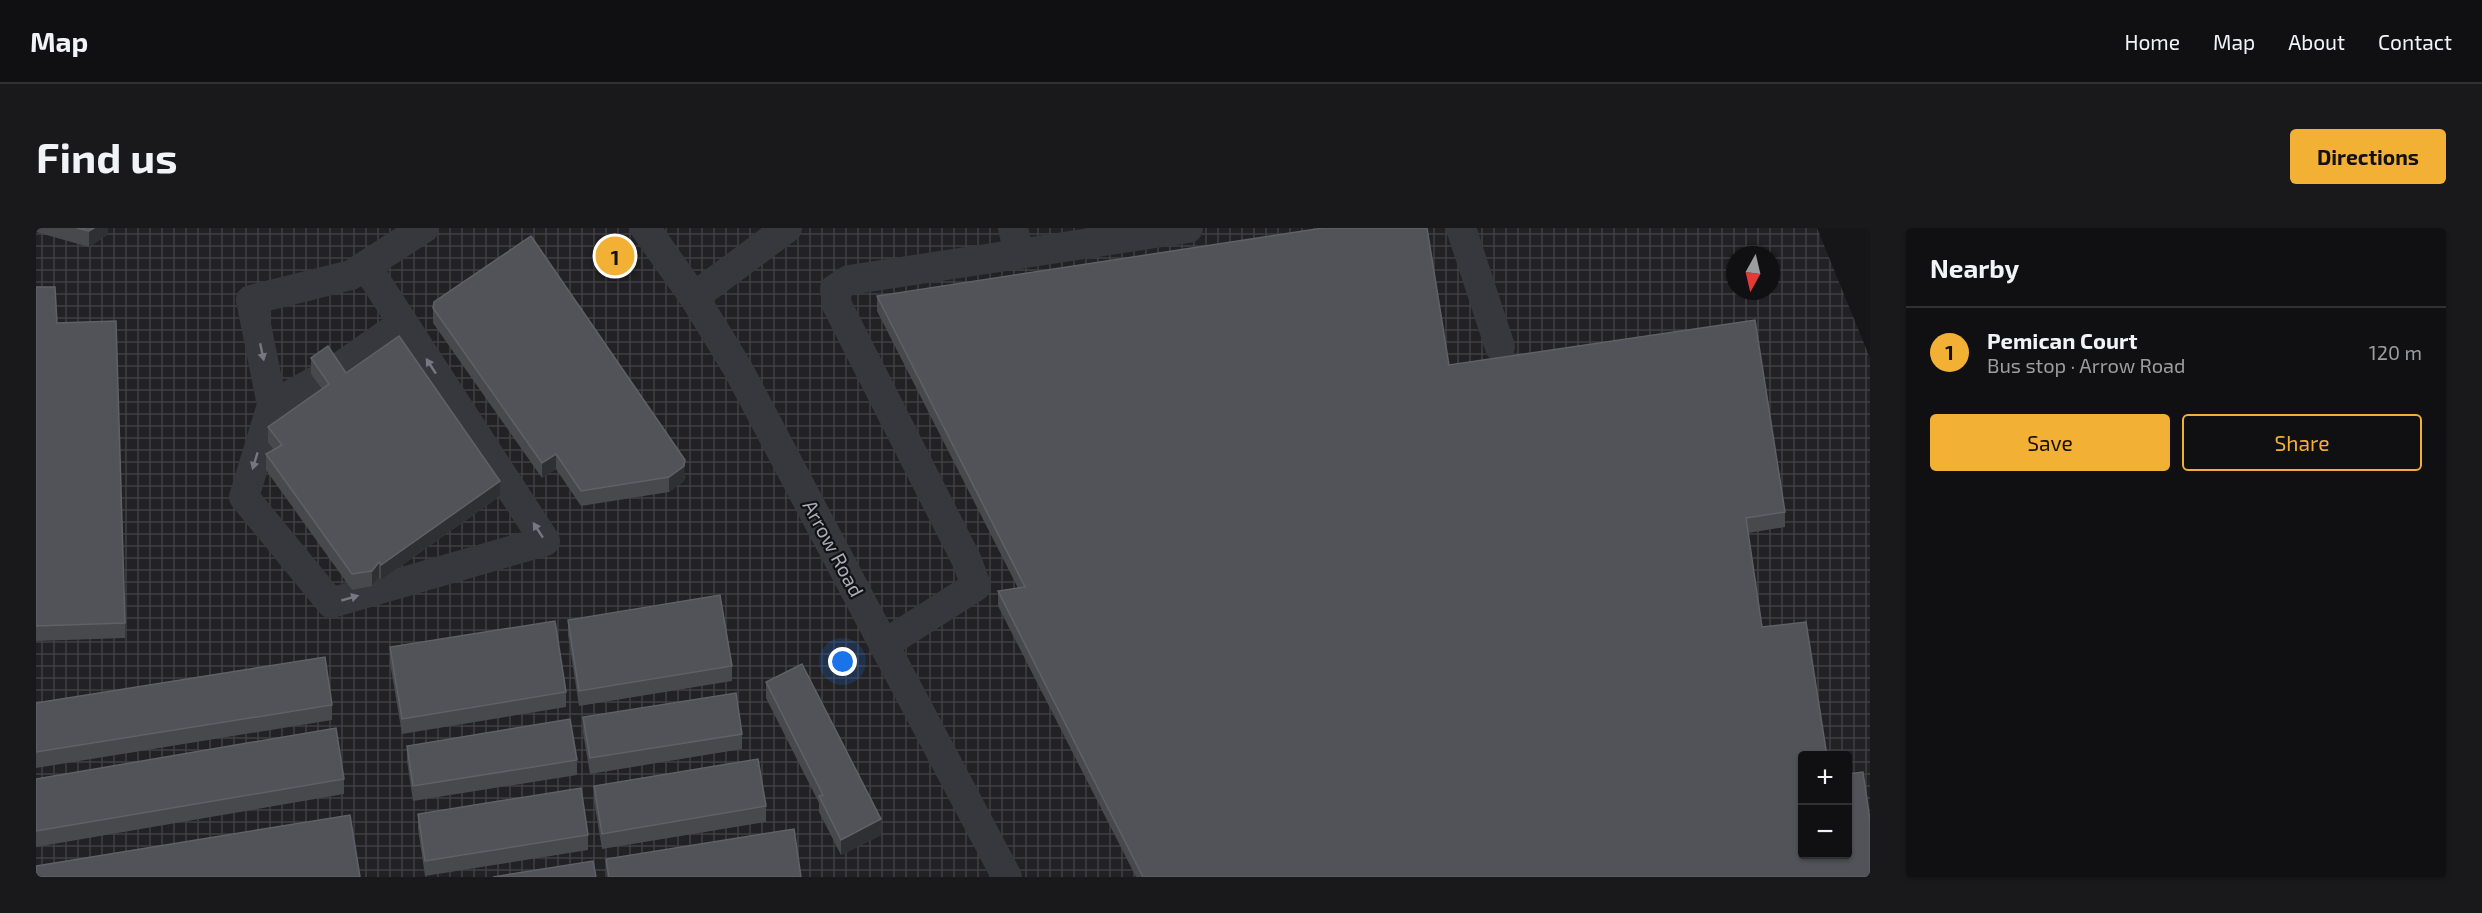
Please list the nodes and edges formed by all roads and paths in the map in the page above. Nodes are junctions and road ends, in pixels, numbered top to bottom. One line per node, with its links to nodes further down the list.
1 (424, 228): 7 (street)
2 (645, 228): 8 (street, Arrow Road)
3 (787, 228): 8 (street)
4 (1188, 228): 6 (street)
5 (1461, 228): 10 (street)
6 (1016, 241): 12 (street)
7 (366, 266): 9 (street); 11 (street, one-way to 11)
8 (693, 297): 12 (street, Arrow Road)
9 (403, 323): 11 (street); 11 (street, one-way to 9)
10 (1500, 347)
11 (272, 405)
12 (885, 644): 13 (street, Arrow Road)
13 (1007, 877)

